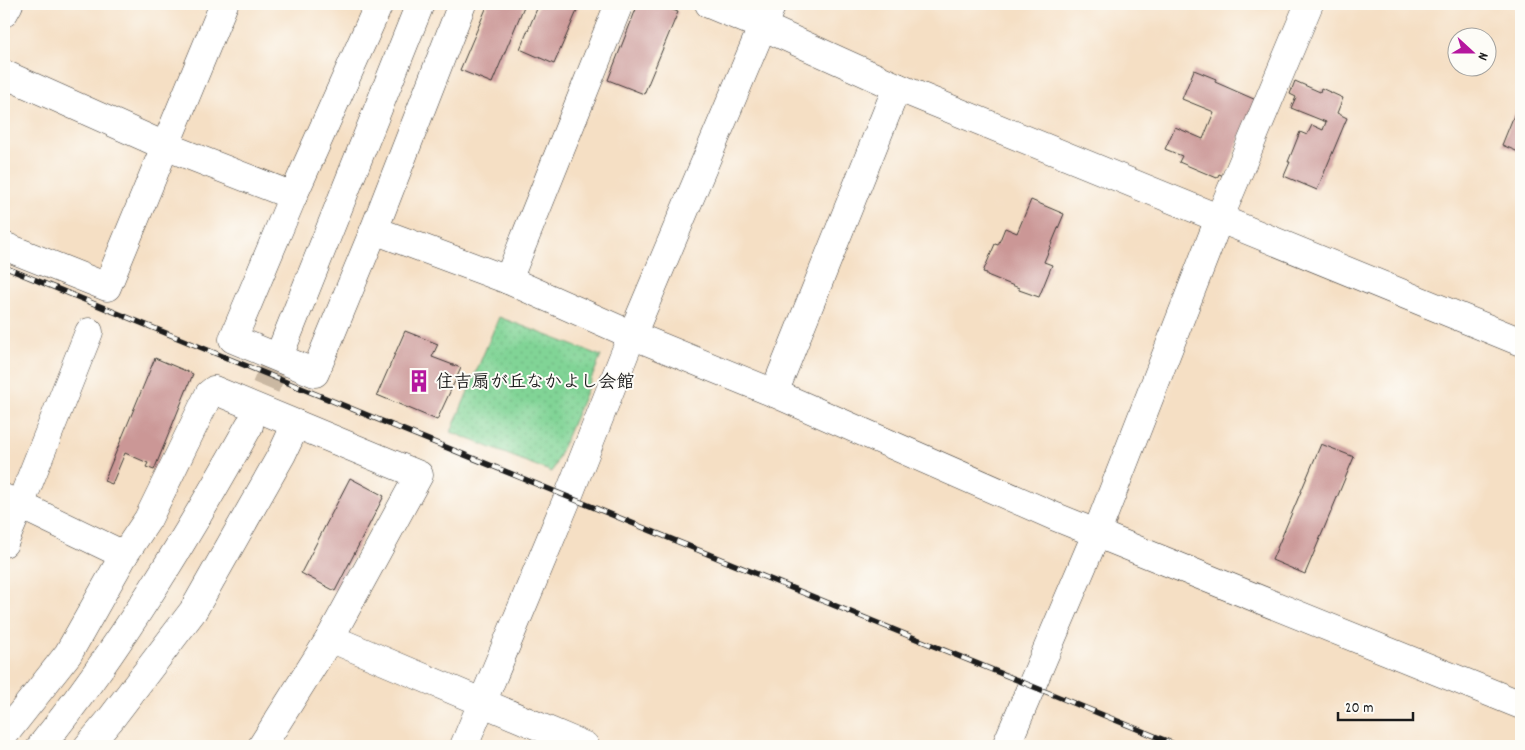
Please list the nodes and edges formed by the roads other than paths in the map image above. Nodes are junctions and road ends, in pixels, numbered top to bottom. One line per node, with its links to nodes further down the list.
1 (9, 4): 9 (street)
2 (224, 4): 13 (street)
3 (379, 4): 14 (street)
4 (420, 4): 22 (street)
5 (462, 4): 16 (street)
6 (619, 4): 18 (street)
7 (708, 4): 10 (street)
8 (1310, 4): 15 (street)
9 (4, 12)
10 (767, 15): 12 (street); 20 (street)
11 (4, 74): 13 (street)
12 (897, 87): 15 (street); 23 (street)
13 (164, 146): 14 (street); 17 (street)
14 (293, 196): 16 (street)
15 (1220, 219): 21 (street); 27 (street)
16 (374, 230): 18 (street)
17 (4, 246)
18 (508, 280): 20 (street)
19 (89, 332): 26 (street)
20 (632, 335): 23 (street); 31 (street)
21 (1521, 342)
22 (281, 351)
23 (774, 393): 27 (street)
24 (296, 424): 29 (street); 30 (street); 35 (street)
25 (248, 426): 34 (street)
26 (12, 502): 28 (street); 29 (street)
27 (1097, 532): 32 (street); 39 (street)
28 (4, 543)
29 (124, 555): 33 (street)
30 (330, 638): 31 (street); 36 (street)
31 (482, 704): 37 (street); 38 (street)
32 (1521, 705)
33 (4, 736)
34 (41, 746)
35 (88, 746)
36 (262, 746)
37 (464, 746)
38 (585, 746)
39 (1006, 746)

